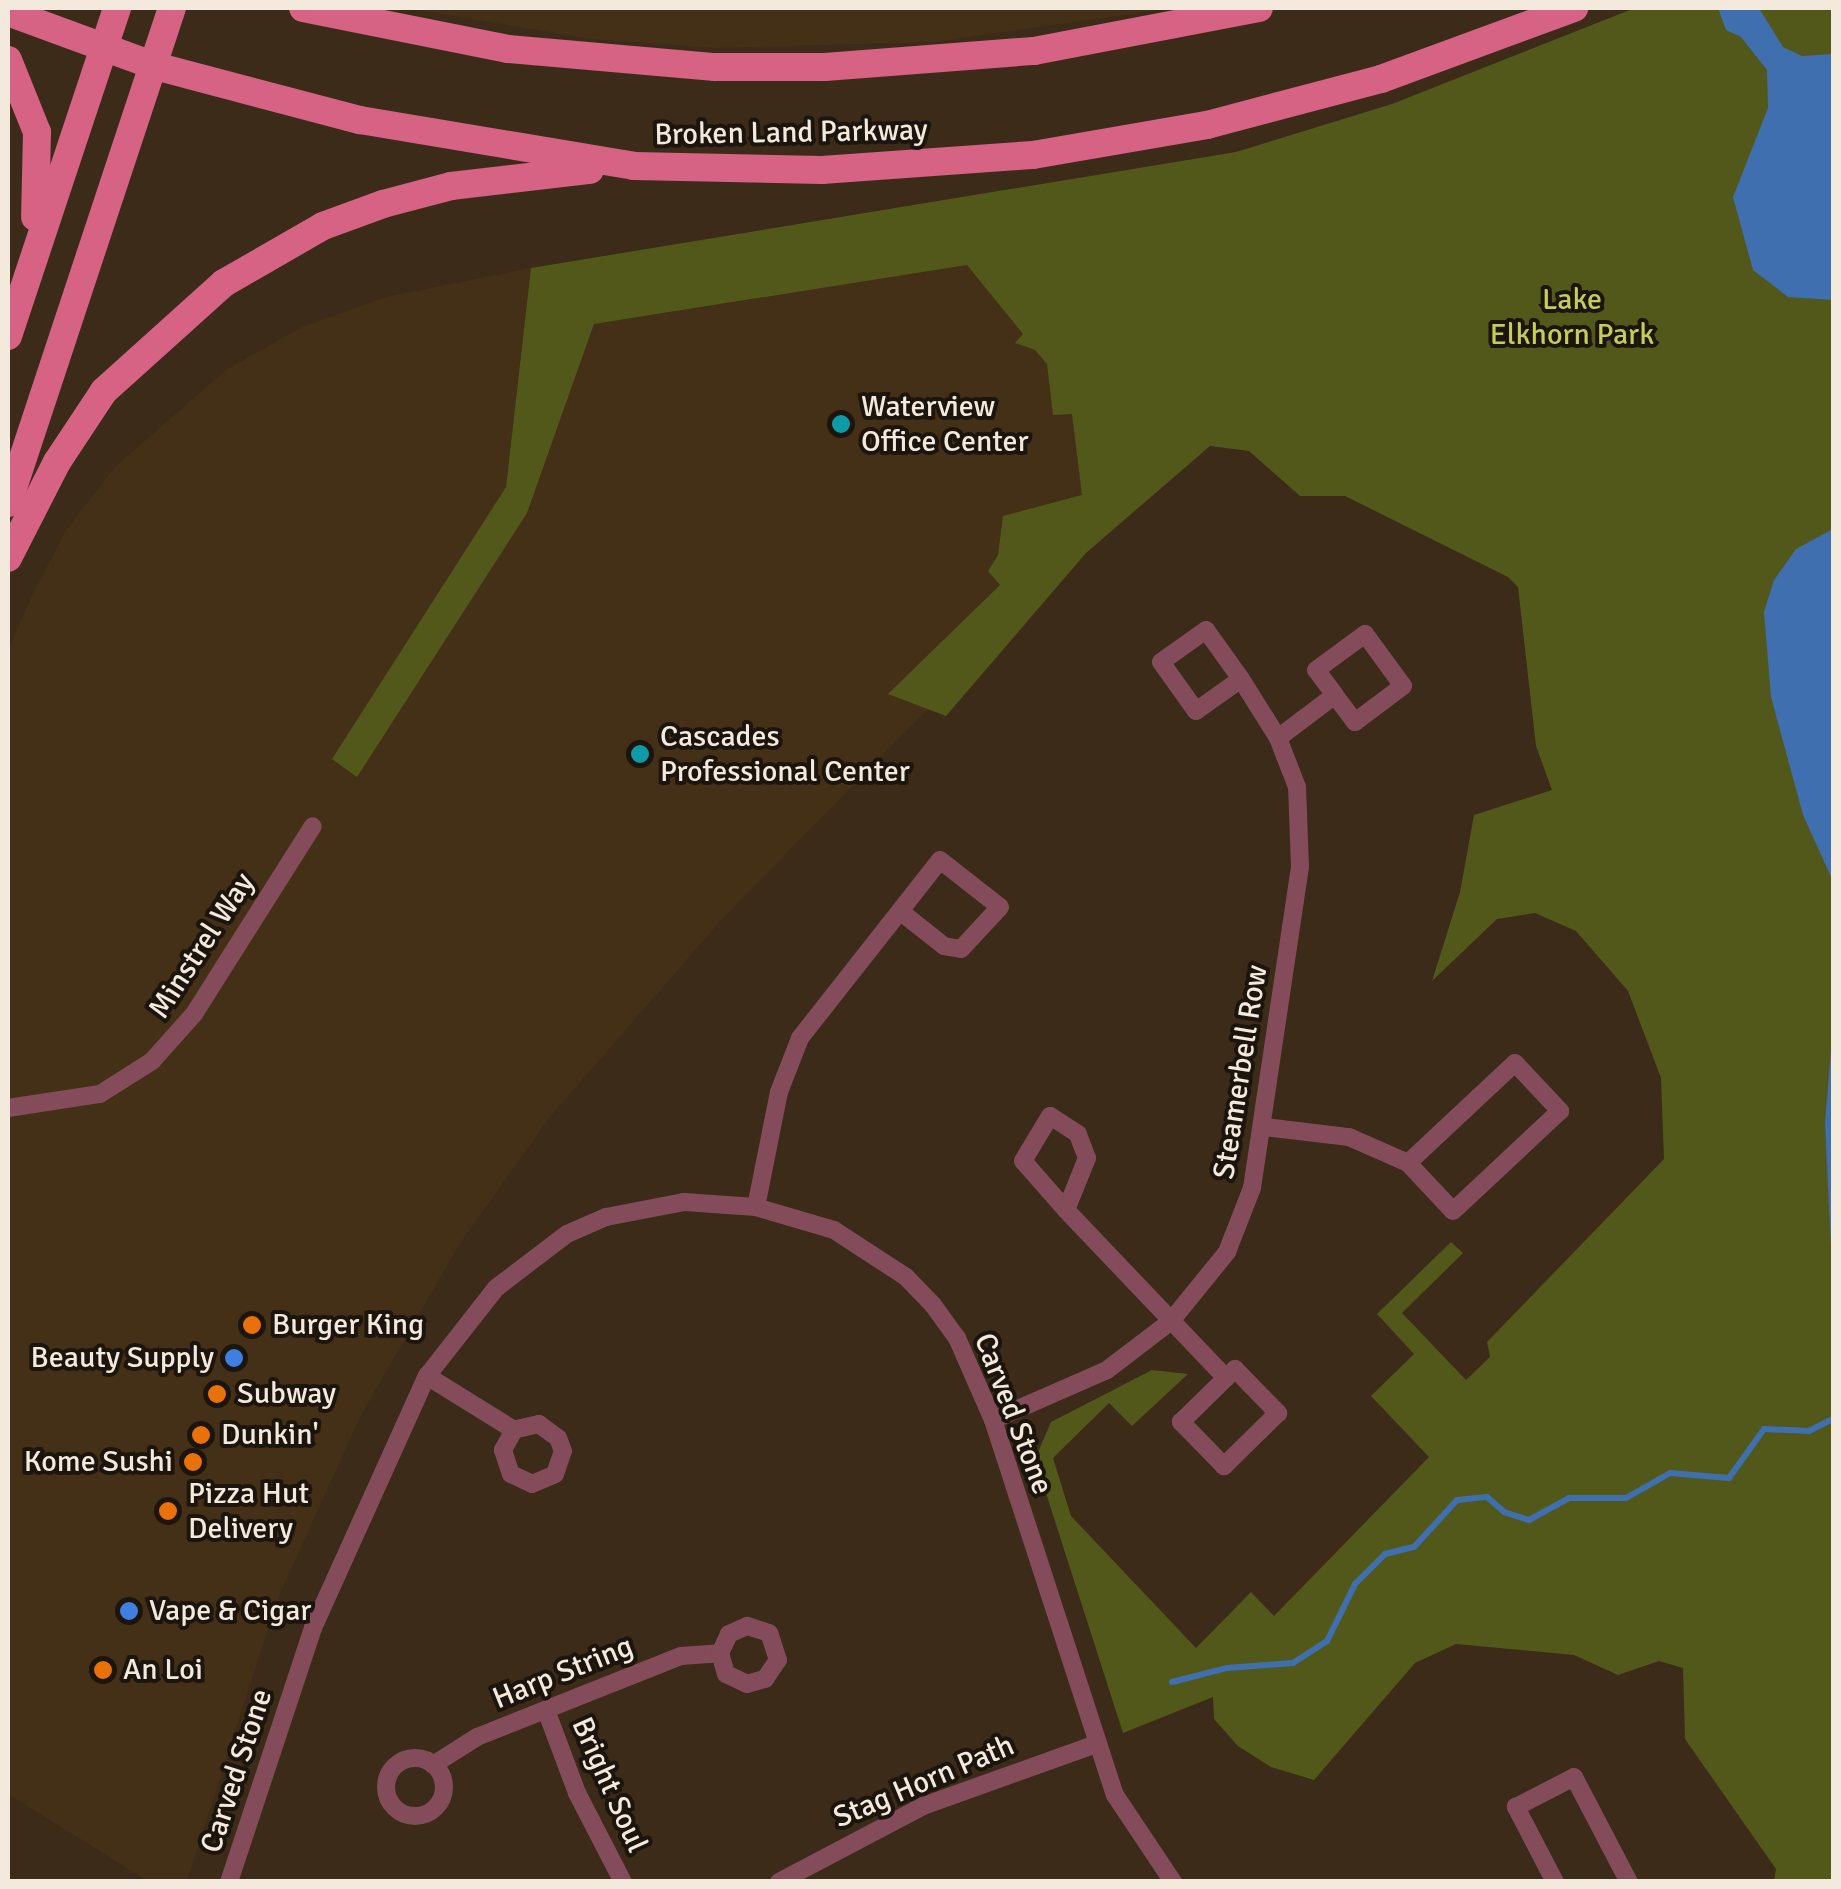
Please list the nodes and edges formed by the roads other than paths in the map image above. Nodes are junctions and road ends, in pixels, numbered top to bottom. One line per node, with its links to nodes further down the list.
1 (117, 8): 7 (main road)
2 (172, 8): 9 (main road)
3 (303, 8): 4 (main road)
4 (1259, 8)
5 (1574, 8): 10 (main road, Broken Land Parkway)
6 (8, 12): 7 (main road, Broken Land Parkway)
7 (102, 47): 9 (main road, Broken Land Parkway); 11 (main road)
8 (8, 60): 11 (main road)
9 (154, 66): 10 (main road, Broken Land Parkway); 13 (main road)
10 (634, 166): 14 (main road)
11 (32, 261): 12 (main road)
12 (8, 336)
13 (8, 503)
14 (8, 558)
15 (1240, 679): 15 (street, Steamerbell Row); 17 (street, Steamerbell Row)
16 (1335, 696): 16 (street); 17 (street)
17 (1278, 738): 21 (street, Steamerbell Row)
18 (314, 826): 20 (street, Minstrel Way)
19 (901, 912): 19 (street); 23 (street)
20 (8, 1108)
21 (1265, 1127): 22 (street); 25 (street, Steamerbell Row)
22 (1408, 1163): 22 (street)
23 (756, 1208): 26 (street, Carved Stone); 28 (street, Carved Stone)
24 (1066, 1210): 24 (street); 25 (street)
25 (1171, 1321): 27 (street); 28 (street, Steamerbell Row)
26 (428, 1376): 29 (street); 34 (street, Carved Stone)
27 (1226, 1378): 27 (street)
28 (993, 1420): 32 (street, Carved Stone)
29 (514, 1430)
30 (720, 1653): 31 (street, Harp String)
31 (546, 1710): 33 (street, Harp String); 35 (street, Bright Soul)
32 (1096, 1744): 36 (street, Stag Horn Path); 37 (street, Carved Stone)
33 (433, 1764)
34 (229, 1882)
35 (623, 1882)
36 (779, 1882)
37 (1173, 1882)
38 (1555, 1882): 39 (street)
39 (1629, 1882)

